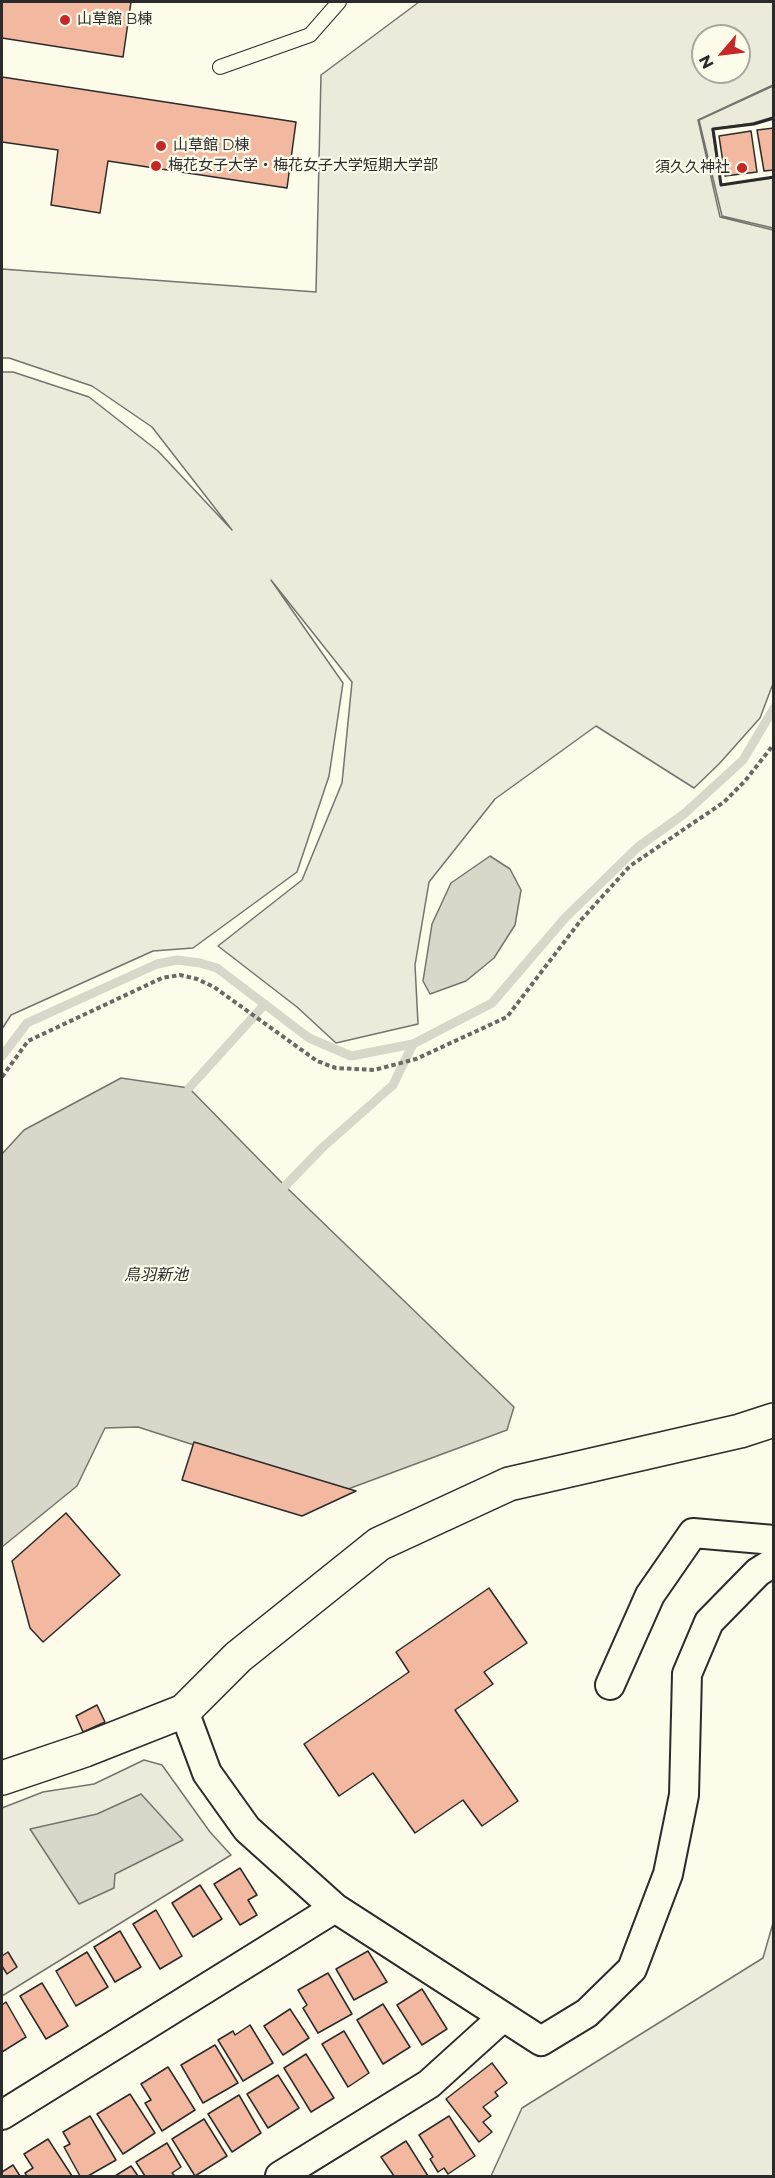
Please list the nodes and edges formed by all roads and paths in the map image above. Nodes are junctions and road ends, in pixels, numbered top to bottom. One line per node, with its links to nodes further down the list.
1 (339, 2): 2 (lane)
2 (220, 67)
3 (774, 744): 4 (path)
4 (2, 1077)
5 (774, 1420): 9 (street)
6 (774, 1540): 8 (street)
7 (774, 1562): 12 (street)
8 (610, 1686)
9 (184, 1711): 10 (street); 11 (street)
10 (2, 1778)
11 (335, 1908): 12 (street); 13 (street)
12 (503, 2017): 14 (street)
13 (5, 2105)
14 (280, 2176)

